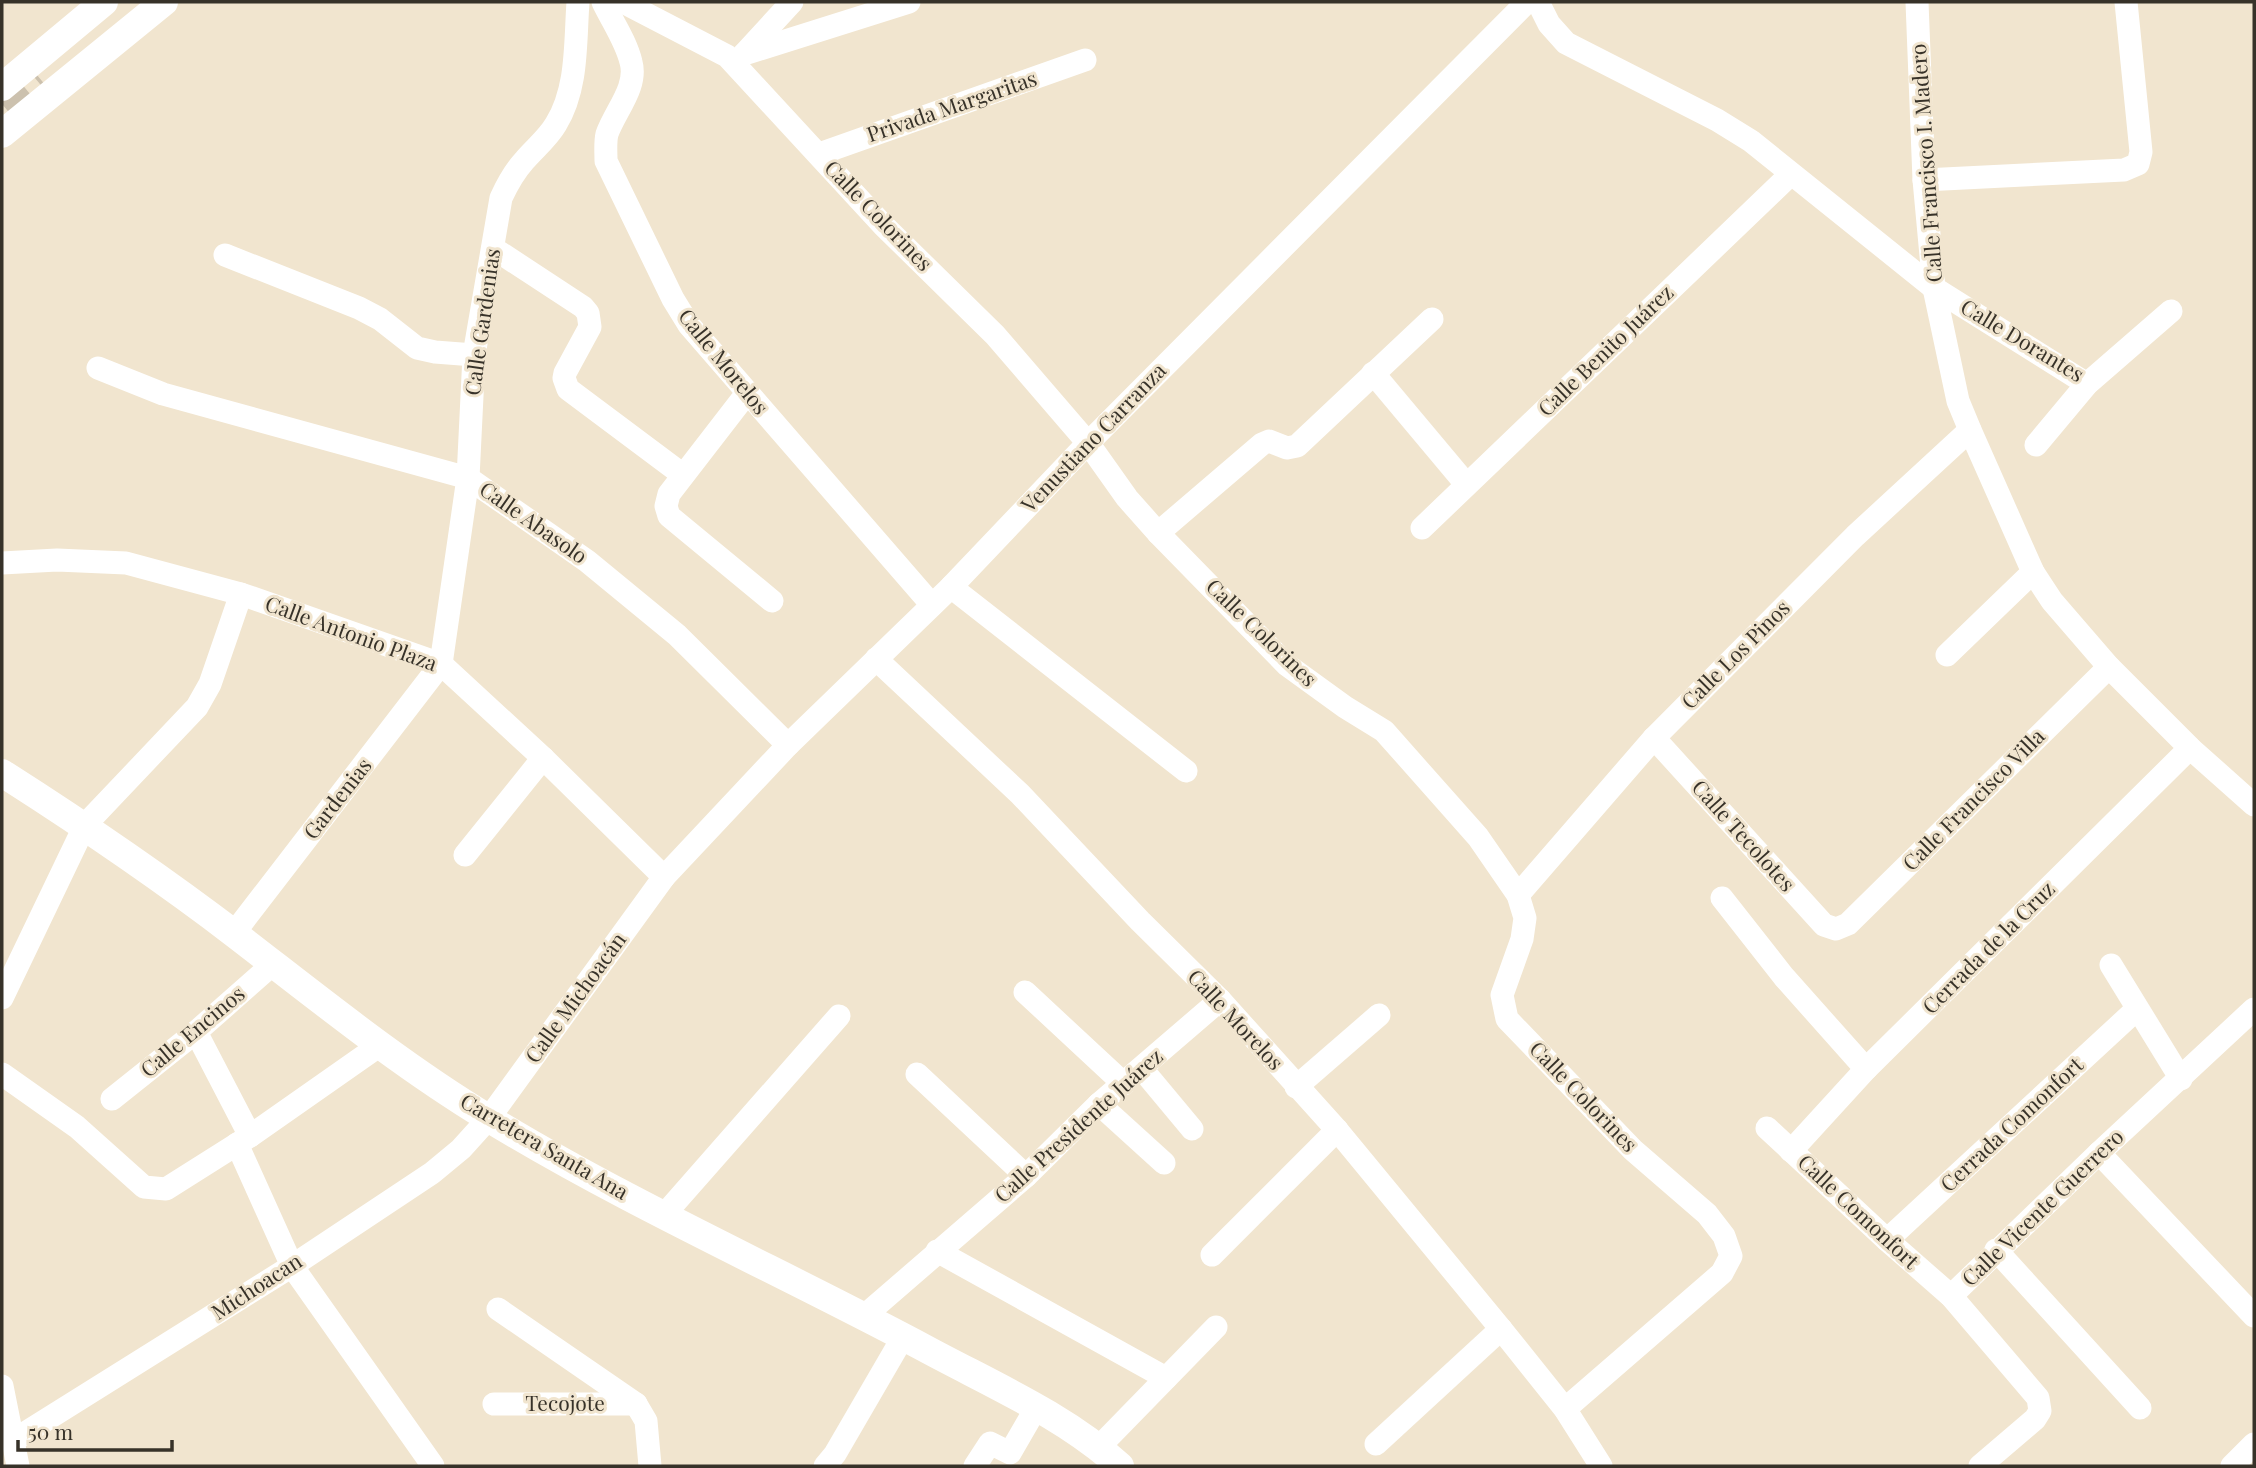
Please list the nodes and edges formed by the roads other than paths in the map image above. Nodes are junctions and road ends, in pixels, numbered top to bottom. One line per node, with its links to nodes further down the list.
1 (104, 2): 17 (main road)
2 (124, 2): 16 (main road)
3 (144, 2): 16 (main road)
4 (164, 2): 16 (main road)
5 (578, 2): 22 (street, Calle Gardenias)
6 (603, 2): 31 (street, Calle Morelos)
7 (623, 2): 14 (street, Calle Colorines)
8 (792, 2): 14 (street)
9 (909, 2): 14 (street)
10 (1527, 2): 33 (street, Venustiano Carranza)
11 (1538, 2): 20 (street, Calle Dorantes)
12 (1917, 2): 21 (street, Calle Francisco I. Madero)
13 (2126, 2): 21 (street)
14 (736, 55): 19 (street, Calle Colorines)
15 (1085, 60): 19 (street, Privada Margaritas)
16 (68, 65): 17 (main road); 18 (main road)
17 (7, 78): 18 (main road)
18 (12, 126)
19 (819, 154): 33 (street, Calle Colorines)
20 (1791, 174): 24 (street, Calle Dorantes); 37 (street, Calle Benito Juárez)
21 (1924, 180): 24 (street, Calle Francisco I. Madero)
22 (493, 248): 27 (street, Calle Gardenias); 35 (street)
23 (225, 255): 27 (street)
24 (1934, 288): 30 (street, Calle Dorantes); 32 (street, Calle Francisco I. Madero)
25 (2171, 312): 30 (street, Calle Dorantes)
26 (1432, 319): 29 (street)
27 (474, 355): 36 (street, Calle Gardenias)
28 (98, 368): 36 (street, Calle Abasolo)
29 (1373, 373): 37 (street); 39 (street)
30 (2087, 384): 34 (street)
31 (747, 393): 35 (street); 45 (street, Calle Morelos)
32 (1970, 430): 41 (street, Calle Francisco I. Madero); 50 (street, Calle Los Pinos)
33 (1088, 443): 39 (street, Calle Colorines); 42 (street, Venustiano Carranza)
34 (2036, 445)
35 (682, 475): 44 (street)
36 (468, 478): 48 (street, Calle Gardenias); 51 (street, Calle Abasolo)
37 (1466, 484): 38 (street, Calle Benito Juárez)
38 (1422, 528)
39 (1158, 533): 60 (street, Calle Colorines)
40 (2, 563): 43 (street, Calle Antonio Plaza)
41 (2034, 572): 46 (street); 49 (street, Calle Francisco I. Madero)
42 (951, 587): 45 (street, Venustiano Carranza); 54 (street)
43 (241, 594): 48 (street, Calle Antonio Plaza); 57 (street)
44 (772, 601)
45 (932, 605): 47 (street, Venustiano Carranza)
46 (1947, 655)
47 (876, 659): 51 (street, Venustiano Carranza); 69 (street, Calle Morelos)
48 (441, 664): 53 (street, Calle Antonio Plaza); 63 (street, Gardenias)
49 (2109, 667): 52 (street, Calle Francisco I. Madero); 62 (street, Calle Francisco Villa)
50 (1654, 738): 60 (street, Calle Los Pinos); 62 (street, Calle Tecolotes)
51 (788, 745): 59 (street, Venustiano Carranza)
52 (2190, 748): 56 (street, Calle Francisco I. Madero); 77 (street, Cerrada de la Cruz)
53 (543, 758): 58 (street); 59 (street, Calle Antonio Plaza)
54 (1186, 771)
55 (2, 773): 57 (main road, Carretera Santa Ana)
56 (2254, 805)
57 (85, 825): 63 (main road, Carretera Santa Ana); 66 (street)
58 (465, 855)
59 (664, 877): 85 (street, Calle Michoacán)
60 (1518, 895): 113 (street, Calle Colorines)
61 (1722, 898): 77 (street)
62 (1836, 929)
63 (234, 933): 64 (main road, Carretera Santa Ana)
64 (273, 964): 74 (street, Calle Encinos); 75 (main road, Carretera Santa Ana)
65 (2111, 965): 70 (street)
66 (8, 970): 68 (street)
67 (1025, 992): 81 (street)
68 (2, 998)
69 (1220, 1000): 76 (street, Calle Presidente Juárez); 82 (street, Calle Morelos)
70 (2137, 1009): 80 (street); 95 (street, Cerrada Comonfort)
71 (2254, 1009): 80 (street, Calle Vicente Guerrero)
72 (1379, 1015): 82 (street)
73 (839, 1016): 94 (street)
74 (196, 1032): 83 (street, Calle Encinos); 89 (street)
75 (380, 1045): 85 (main road, Carretera Santa Ana); 89 (street)
76 (1142, 1069): 81 (street, Calle Presidente Juárez); 87 (street)
77 (1866, 1069): 90 (street, Cerrada de la Cruz)
78 (2, 1074): 89 (street)
79 (917, 1074): 93 (street)
80 (2181, 1079): 91 (street, Calle Vicente Guerrero)
81 (1124, 1084): 84 (street, Calle Presidente Juárez)
82 (1296, 1087): 88 (street, Calle Morelos)
83 (112, 1099)
84 (1099, 1104): 92 (street); 93 (street, Calle Presidente Juárez)
85 (489, 1118): 94 (main road, Carretera Santa Ana); 99 (street, Michoacan)
86 (1767, 1128): 90 (street, Calle Comonfort)
87 (1192, 1129)
88 (1337, 1130): 98 (street); 105 (street, Calle Morelos)
89 (244, 1140): 99 (street)
90 (1791, 1151): 95 (street, Calle Comonfort)
91 (2099, 1153): 96 (street, Calle Vicente Guerrero); 102 (street)
92 (1164, 1163)
93 (1026, 1176): 97 (street, Calle Presidente Juárez)
94 (664, 1215): 103 (main road, Carretera Santa Ana)
95 (1887, 1240): 100 (street, Calle Comonfort)
96 (1996, 1250): 100 (street, Calle Vicente Guerrero); 112 (street)
97 (937, 1251): 103 (street, Calle Presidente Juárez); 107 (street)
98 (1212, 1255)
99 (292, 1266): 114 (street, Michoacan); 119 (street)
100 (1951, 1296): 125 (street, Calle Vicente Guerrero)
101 (498, 1310): 110 (street)
102 (2254, 1316)
103 (863, 1317): 106 (main road, Carretera Santa Ana)
104 (1216, 1328): 107 (street)
105 (1501, 1329): 113 (street, Calle Morelos); 115 (street)
106 (903, 1337): 111 (main road, Carretera Santa Ana); 121 (street)
107 (1166, 1378): 117 (street)
108 (2, 1386): 114 (street)
109 (494, 1404): 110 (street, Tecojote)
110 (636, 1404): 120 (street)
111 (1036, 1408): 117 (main road, Carretera Santa Ana); 122 (street)
112 (2140, 1408)
113 (1565, 1409): 124 (street, Calle Morelos)
114 (14, 1440): 118 (street)
115 (1376, 1444)
116 (2254, 1444): 126 (street)
117 (1099, 1447): 123 (main road, Carretera Santa Ana)
118 (18, 1466)
119 (433, 1466)
120 (650, 1466)
121 (825, 1466)
122 (975, 1466)
123 (1120, 1466)
124 (1601, 1466)
125 (1980, 1466)
126 (2232, 1466)

